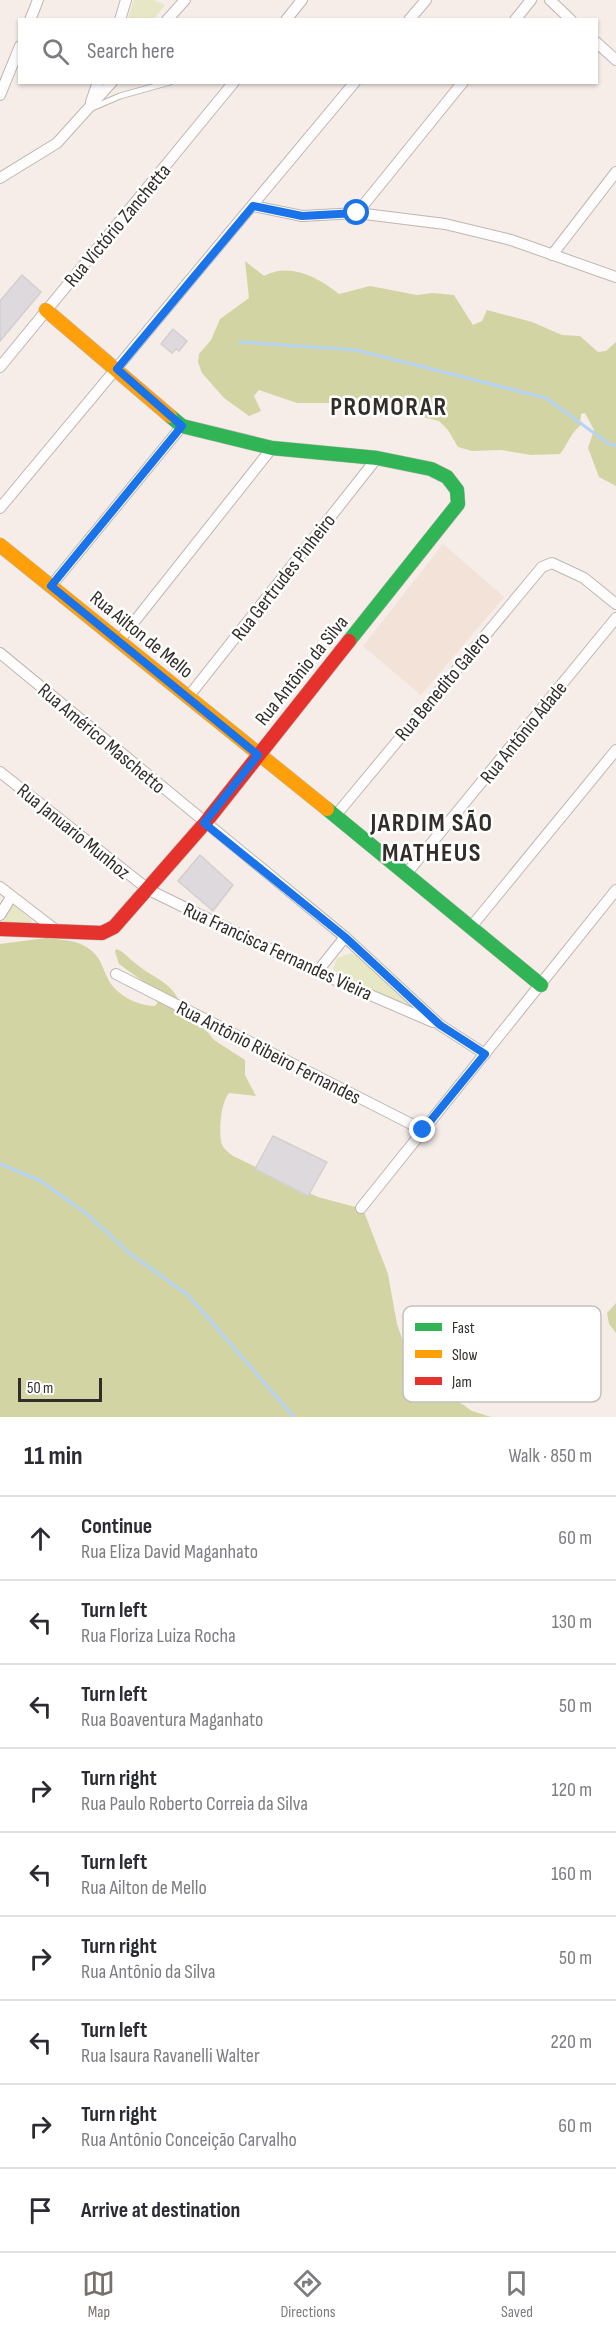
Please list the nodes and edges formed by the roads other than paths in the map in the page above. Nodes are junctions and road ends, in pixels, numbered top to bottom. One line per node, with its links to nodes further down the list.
1 (38, 0): 8 (street)
2 (126, 0): 9 (street)
3 (185, 0): 10 (street)
4 (302, 0): 11 (street)
5 (426, 0): 12 (street)
6 (531, 0): 13 (street)
7 (550, 0): 14 (street)
8 (31, 18)
9 (121, 18)
10 (169, 18)
11 (288, 18)
12 (411, 18)
13 (517, 18)
14 (570, 18)
15 (598, 43): 17 (street)
16 (18, 51): 24 (street)
17 (616, 60)
18 (97, 84): 25 (street)
19 (110, 84): 25 (street)
20 (163, 84): 25 (lane)
21 (232, 84): 32 (street, Rua Victório Zanchetta)
22 (353, 84): 28 (street)
23 (461, 84): 29 (street)
24 (0, 95)
25 (87, 110): 27 (street)
26 (616, 172): 30 (street)
27 (0, 178)
28 (253, 206): 29 (street); 34 (street)
29 (357, 213): 30 (street)
30 (552, 255): 31 (street)
31 (616, 277)
32 (46, 310): 33 (street, Rua Victório Zanchetta); 34 (street)
33 (0, 367)
34 (117, 369): 35 (street); 38 (street)
35 (182, 426): 36 (street); 40 (street)
36 (272, 448): 37 (street); 43 (street)
37 (376, 458): 45 (street, Rua Gertrudes Pinheiro); 47 (street, Rua Antônio da Silva)
38 (0, 508)
39 (0, 545): 40 (street, Rua Ailton de Mello)
40 (51, 586): 43 (street, Rua Ailton de Mello)
41 (616, 604): 49 (street, Rua Benedito Galero)
42 (616, 618): 51 (street, Rua Antônio Adade)
43 (119, 641): 45 (street, Rua Ailton de Mello)
44 (0, 653): 50 (street, Rua Américo Maschetto)
45 (189, 696): 47 (street, Rua Ailton de Mello)
46 (616, 750): 57 (street)
47 (258, 755): 49 (street, Rua Ailton de Mello); 50 (street, Rua Antônio da Silva)
48 (0, 772): 53 (street, Rua Januario Munhoz)
49 (336, 815): 51 (street, Rua Ailton de Mello)
50 (204, 823): 53 (street, Rua Antônio da Silva); 60 (street, Rua Américo Maschetto)
51 (407, 873): 57 (street, Rua Ailton de Mello)
52 (0, 887): 55 (street)
53 (149, 890): 59 (street, Rua Antônio da Silva); 61 (street, Rua Francisca Fernandes Vieira)
54 (616, 890): 63 (street)
55 (11, 897): 56 (street); 59 (street)
56 (0, 915)
57 (471, 927): 63 (street, Rua Ailton de Mello)
58 (0, 929): 59 (street)
59 (58, 932)
60 (345, 937): 61 (street); 64 (street, Rua Américo Maschetto)
61 (316, 972): 64 (street, Rua Francisca Fernandes Vieira)
62 (116, 974): 66 (street, Rua Antônio Ribeiro Fernandes)
63 (541, 986): 65 (street)
64 (440, 1025): 65 (street)
65 (485, 1054): 66 (street)
66 (423, 1130): 67 (street)
67 (361, 1208)

